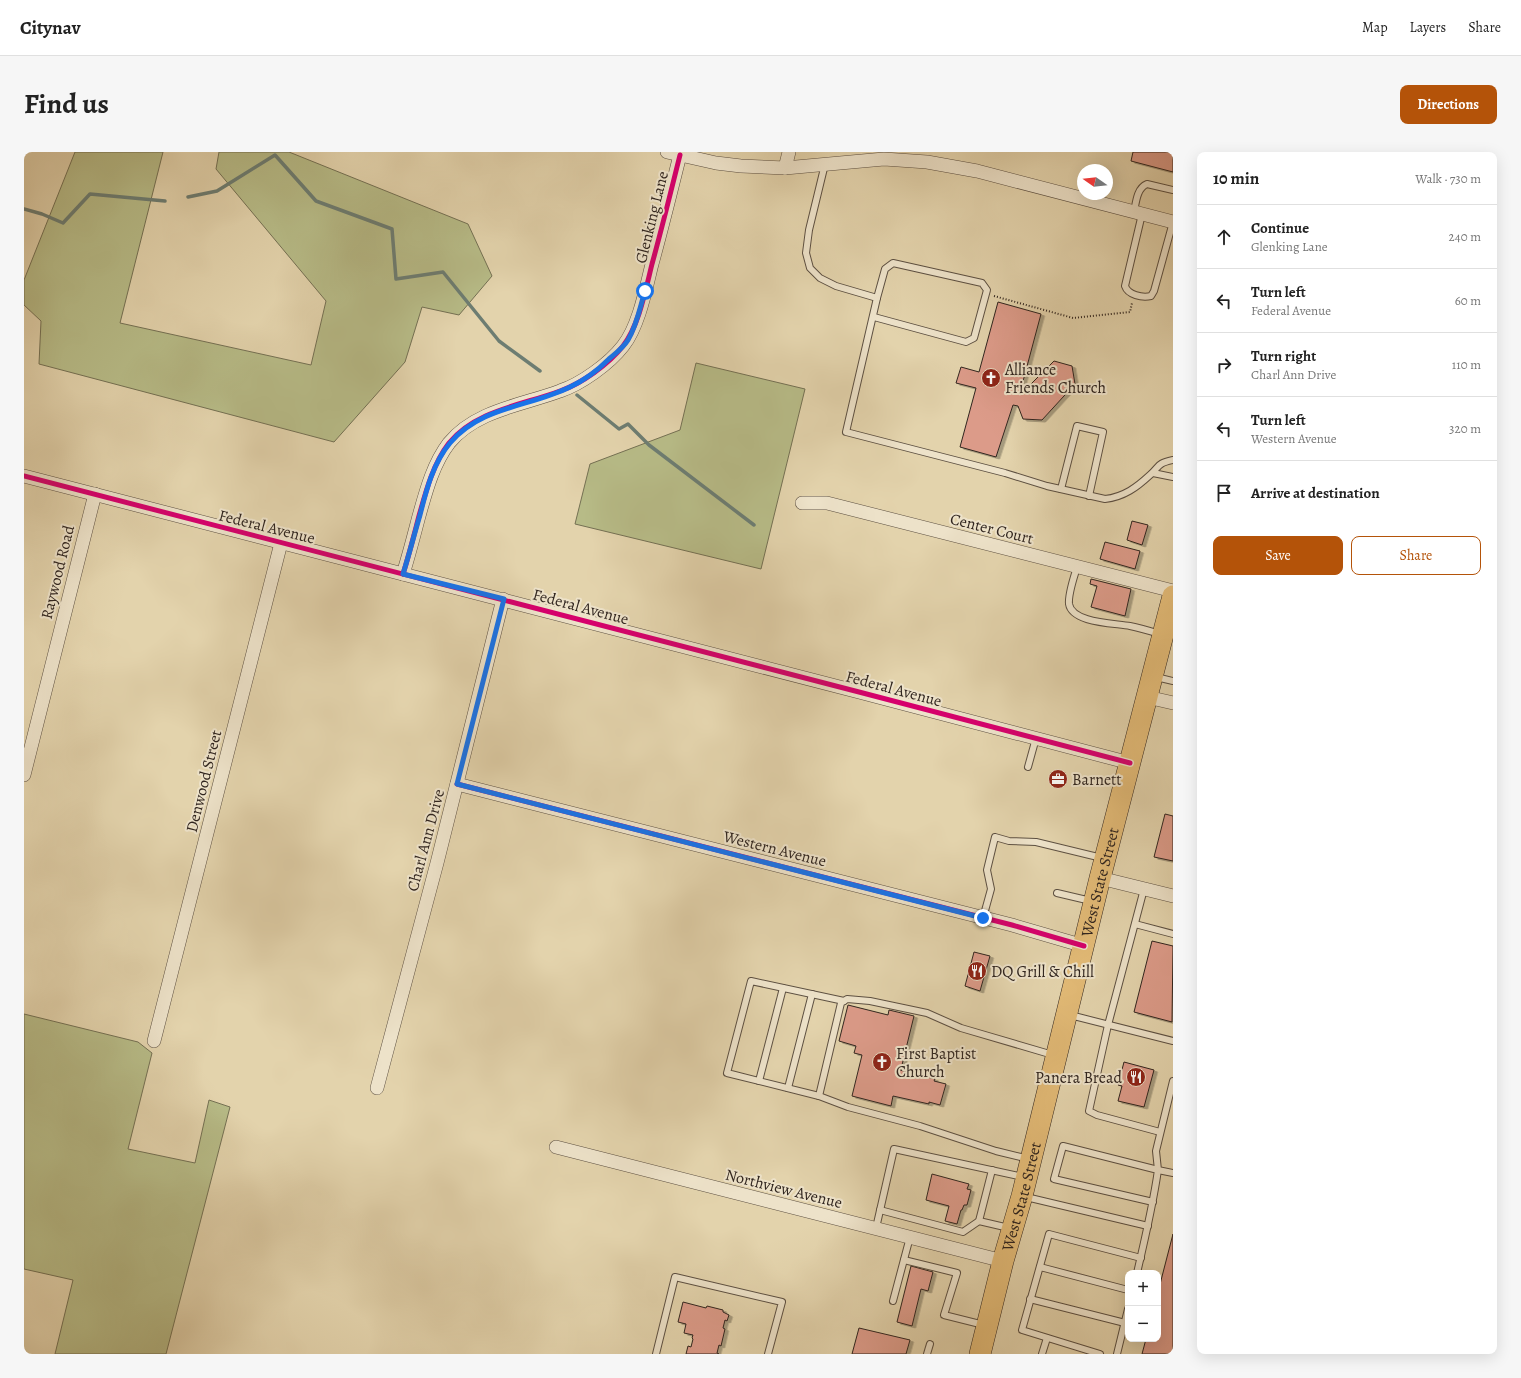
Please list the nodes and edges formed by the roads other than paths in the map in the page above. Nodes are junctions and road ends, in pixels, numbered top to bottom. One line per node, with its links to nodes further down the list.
1 (789, 152): 4 (street)
2 (674, 154): 4 (street); 20 (street, Glenking Lane)
3 (825, 164): 4 (street); 6 (street); 8 (lane)
4 (785, 168)
5 (1173, 190): 6 (lane)
6 (1138, 213): 7 (street); 7 (lane)
7 (1173, 222)
8 (878, 298): 9 (lane); 9 (lane)
9 (874, 317): 14 (lane)
10 (1173, 460): 11 (lane)
11 (1153, 473): 13 (lane); 16 (lane)
12 (24, 476): 15 (street, Federal Avenue)
13 (1173, 477)
14 (1061, 489): 16 (lane); 16 (lane)
15 (95, 494): 18 (street, Federal Avenue); 32 (street, Raywood Road)
16 (1089, 496)
17 (802, 503): 19 (street, Center Court)
18 (281, 543): 20 (street, Federal Avenue); 49 (street, Denwood Street)
19 (1077, 567): 21 (street, Center Court); 24 (lane)
20 (403, 574): 23 (street, Federal Avenue)
21 (1173, 591)
22 (1173, 596): 24 (highway, West State Street)
23 (504, 599): 29 (street, Federal Avenue); 33 (street, Charl Ann Drive)
24 (1163, 635): 25 (highway, West State Street)
25 (1152, 676): 26 (lane); 27 (highway, West State Street)
26 (1173, 681)
27 (1147, 698): 28 (street); 30 (highway, West State Street)
28 (1173, 703)
29 (1036, 738): 30 (street, Federal Avenue); 31 (lane)
30 (1130, 763): 34 (highway, West State Street)
31 (1028, 767)
32 (24, 775)
33 (457, 784): 39 (street, Western Avenue); 53 (street, Charl Ann Drive)
34 (1103, 869): 35 (street); 38 (highway, West State Street); 39 (lane)
35 (1144, 889): 37 (street); 40 (lane)
36 (1057, 893): 38 (lane)
37 (1173, 896)
38 (1094, 902): 42 (highway, West State Street)
39 (983, 918): 42 (street, Western Avenue)
40 (1135, 924): 41 (lane); 47 (lane)
41 (1173, 934)
42 (1084, 946): 46 (highway, West State Street)
43 (783, 988): 44 (lane); 51 (lane); 51 (lane)
44 (812, 994): 45 (lane); 54 (lane)
45 (842, 1002): 50 (lane); 55 (lane)
46 (1066, 1014): 47 (lane); 50 (highway, West State Street)
47 (1108, 1025): 48 (lane); 56 (lane)
48 (1173, 1041)
49 (154, 1042)
50 (1056, 1056): 61 (highway, West State Street)
51 (759, 1081): 54 (lane)
52 (1173, 1081): 56 (lane)
53 (377, 1088)
54 (788, 1088): 55 (lane)
55 (819, 1096): 61 (lane)
56 (1160, 1132): 59 (lane)
57 (556, 1148): 66 (street, Northview Avenue)
58 (992, 1170): 61 (lane); 63 (lane); 64 (lane)
59 (1158, 1170): 60 (lane); 62 (lane); 62 (lane)
60 (1173, 1173)
61 (1026, 1178): 65 (lane); 67 (highway, West State Street)
62 (1153, 1202): 65 (lane)
63 (880, 1210): 64 (lane); 66 (lane)
64 (979, 1221): 67 (lane)
65 (1148, 1226): 69 (lane)
66 (876, 1228): 68 (street, Northview Avenue)
67 (1012, 1229): 71 (highway, West State Street)
68 (910, 1237): 70 (lane); 71 (street, Northview Avenue)
69 (1140, 1258): 72 (lane); 73 (lane)
70 (904, 1260): 76 (lane); 78 (lane)
71 (1003, 1262): 78 (highway, West State Street)
72 (1040, 1267): 74 (lane); 75 (lane)
73 (1138, 1270)
74 (1125, 1289)
75 (1030, 1299): 77 (lane); 79 (lane)
76 (893, 1301)
77 (1125, 1323): 87 (lane)
78 (987, 1326): 81 (highway, West State Street)
79 (1047, 1338): 85 (lane); 86 (lane)
80 (930, 1344): 84 (lane)
81 (982, 1353)
82 (656, 1354): 83 (lane)
83 (768, 1354)
84 (927, 1354)
85 (1042, 1354)
86 (1100, 1354)
87 (1117, 1354)

